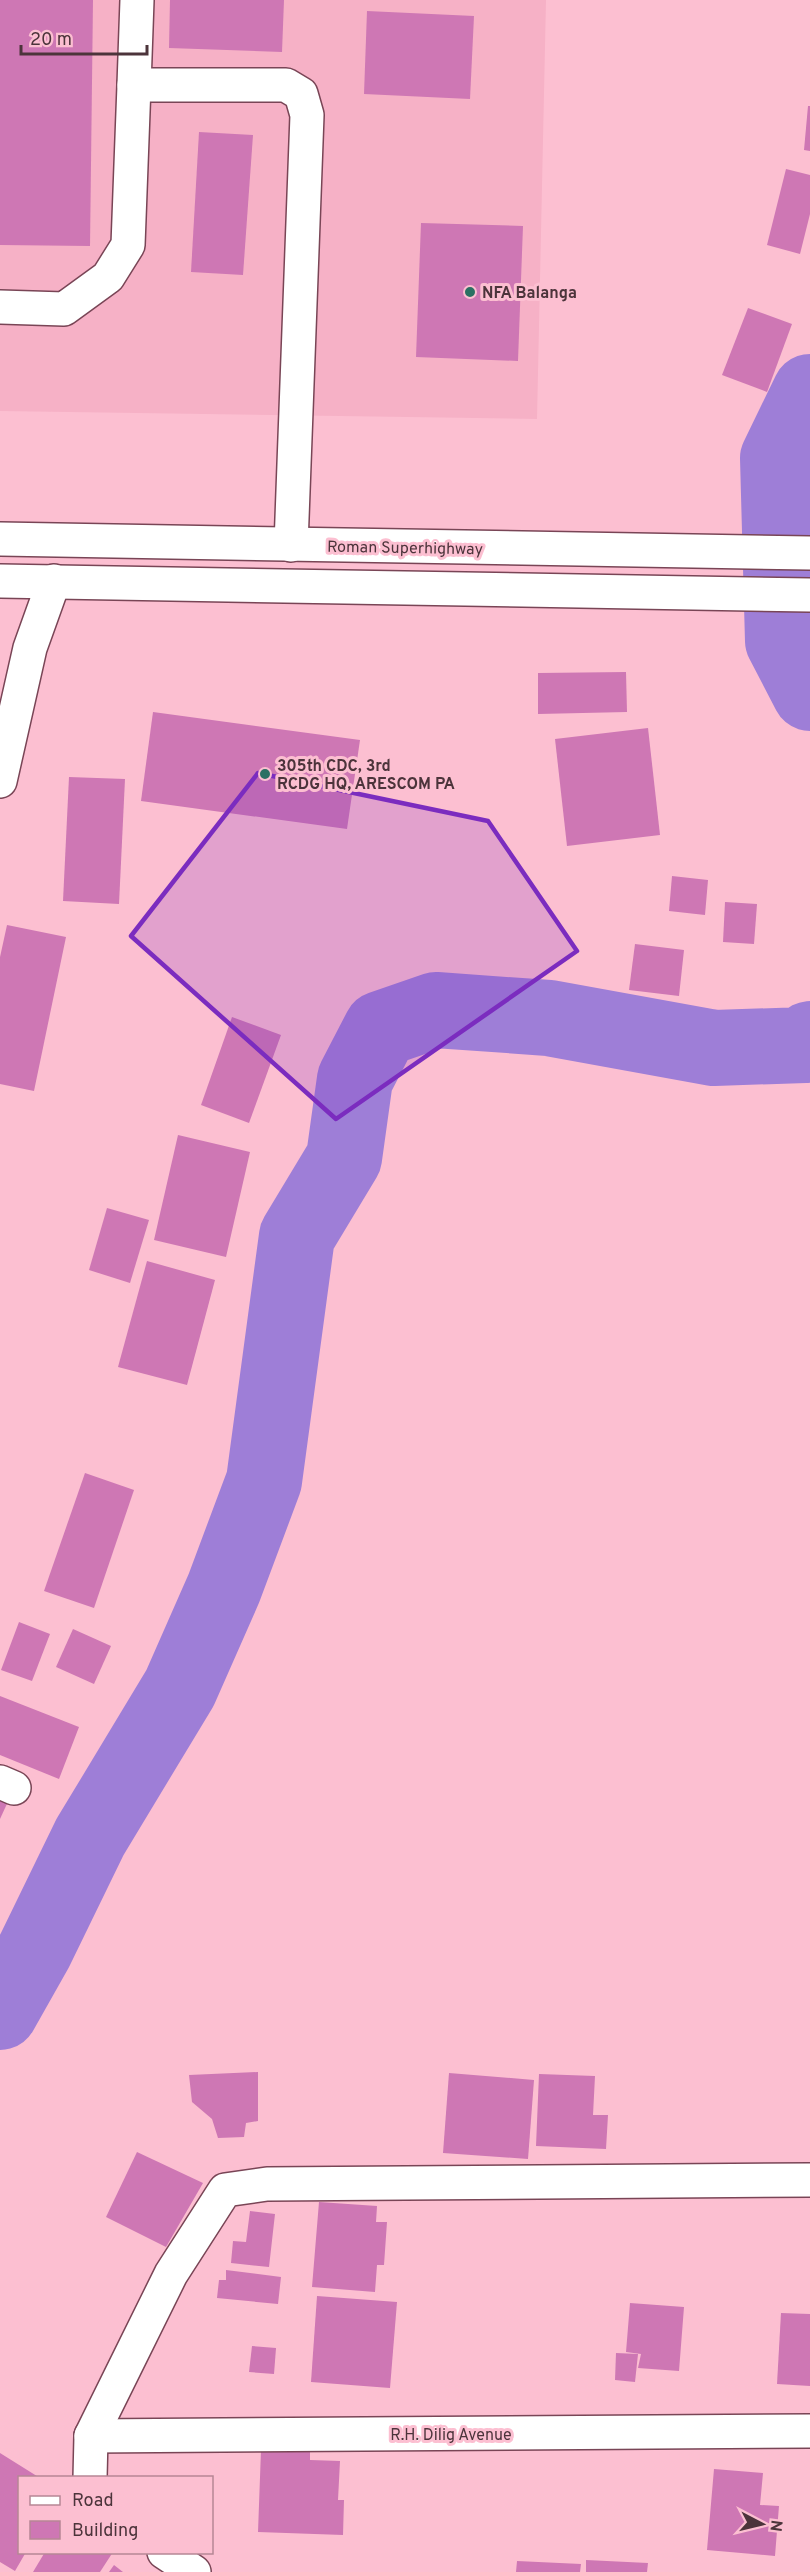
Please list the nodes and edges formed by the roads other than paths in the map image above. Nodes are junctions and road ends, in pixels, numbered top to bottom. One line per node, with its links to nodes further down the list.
1 (137, 0): 2 (street)
2 (134, 85): 3 (street); 5 (street)
3 (0, 307)
4 (0, 539): 5 (street, Roman Superhighway)
5 (291, 545): 6 (street, Roman Superhighway)
6 (810, 553)
7 (0, 581): 8 (street)
8 (54, 581): 9 (street); 10 (street)
9 (810, 595)
10 (0, 781)
11 (810, 2180): 13 (street)
12 (810, 2431): 13 (street, R.H. Dilig Avenue)
13 (92, 2436): 14 (street)
14 (90, 2476)
15 (166, 2554): 16 (street)
16 (194, 2572)

